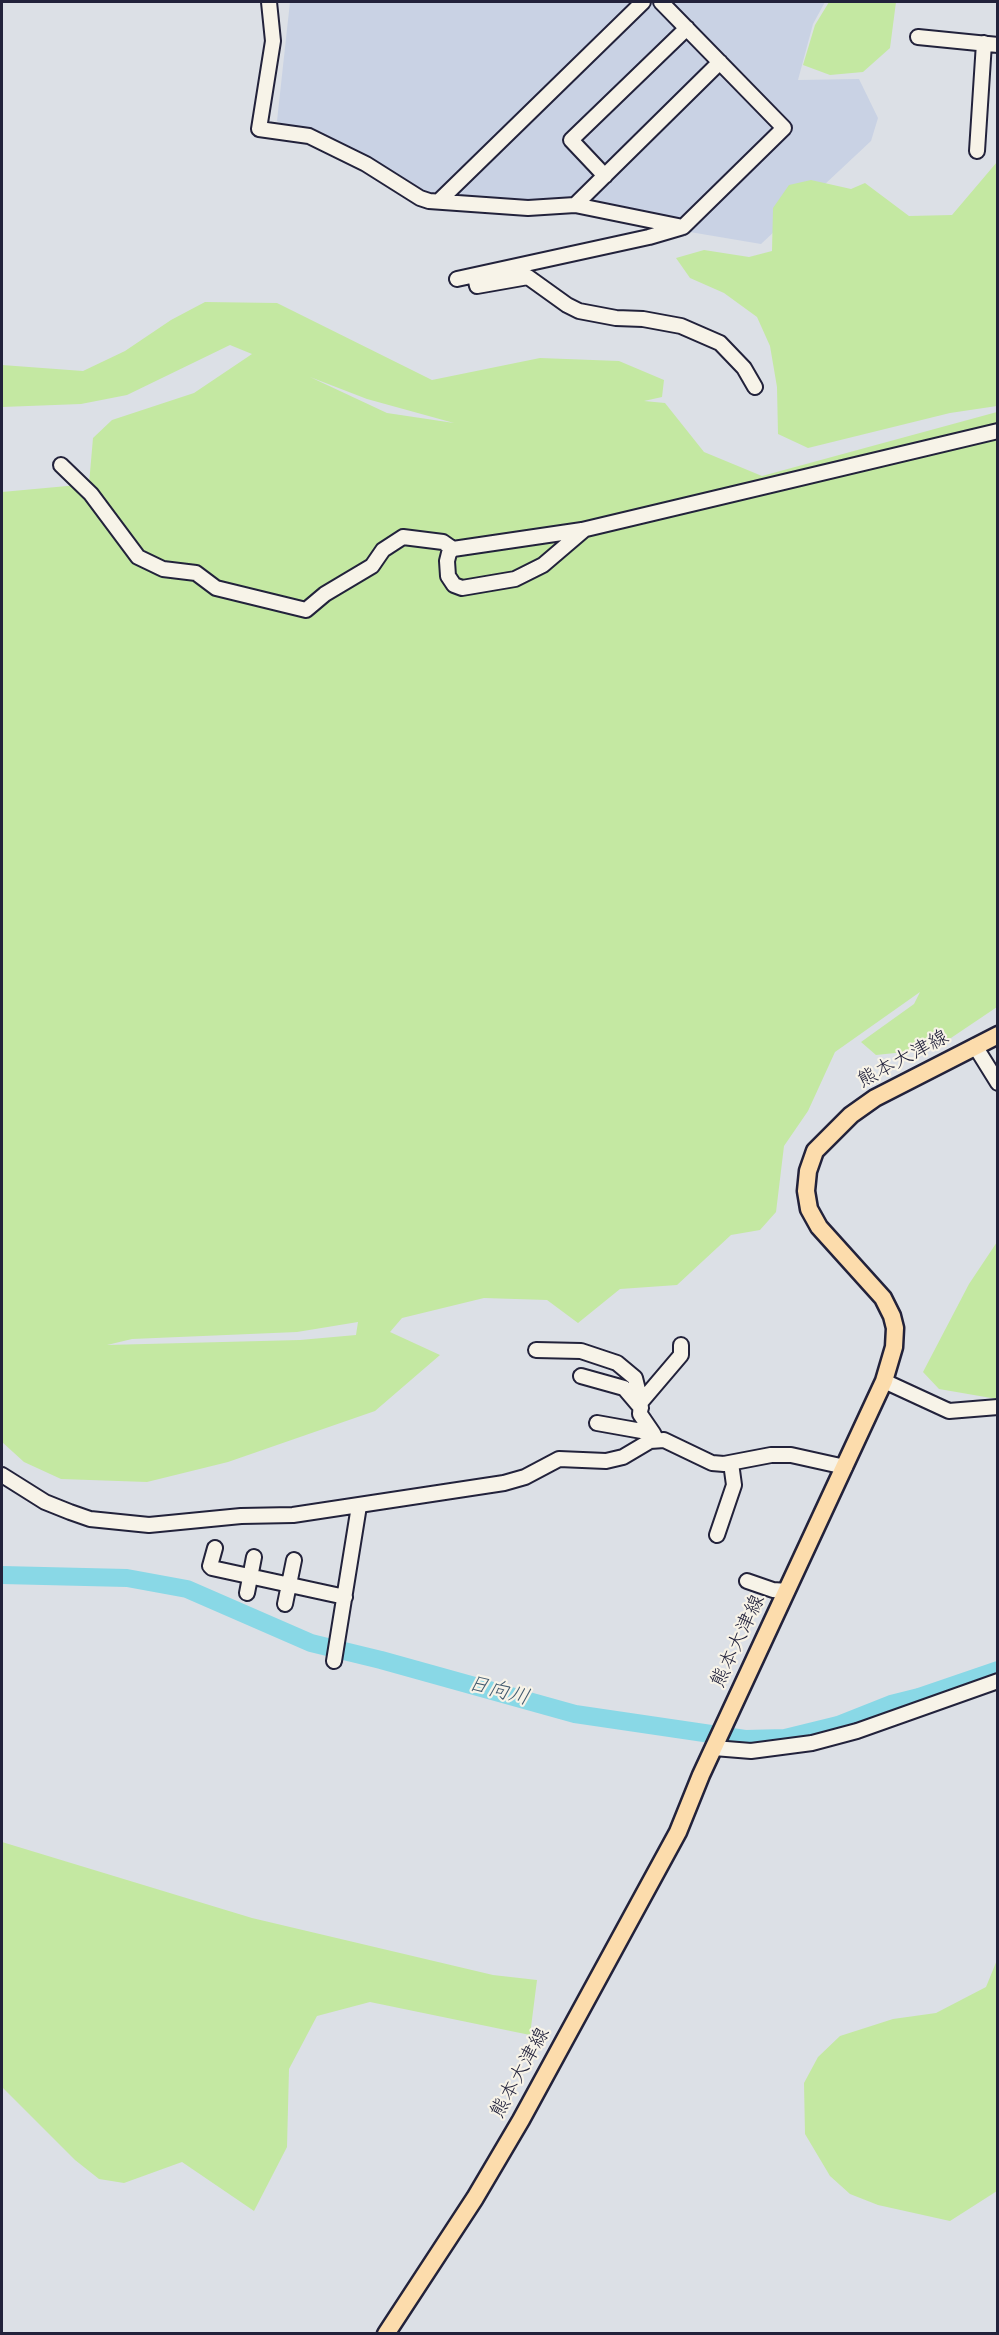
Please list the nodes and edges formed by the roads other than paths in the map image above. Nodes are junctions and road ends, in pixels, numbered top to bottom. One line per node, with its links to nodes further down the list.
1 (269, 2): 10 (street)
2 (643, 2): 10 (street)
3 (662, 2): 4 (street)
4 (687, 28): 7 (street); 9 (street)
5 (918, 37): 6 (street)
6 (991, 44): 8 (street)
7 (720, 62): 9 (street); 12 (street)
8 (976, 151)
9 (605, 176): 11 (street)
10 (439, 201): 11 (street)
11 (575, 205): 12 (street)
12 (683, 227): 13 (street)
13 (475, 276): 14 (street); 15 (street)
14 (458, 279)
15 (756, 387)
16 (998, 431): 18 (street)
17 (61, 465): 19 (street)
18 (585, 530): 19 (street); 19 (street)
19 (453, 549)
20 (998, 1035): 21 (main road, 熊本大津線)
21 (975, 1046): 22 (street); 26 (main road, 熊本大津線)
22 (998, 1083)
23 (681, 1345): 27 (street)
24 (536, 1350): 27 (street)
25 (581, 1376): 27 (street)
26 (884, 1381): 28 (street); 32 (main road, 熊本大津線)
27 (641, 1405): 30 (street)
28 (998, 1407)
29 (597, 1423): 30 (street)
30 (655, 1437): 31 (street); 34 (street)
31 (731, 1462): 32 (street); 35 (street)
32 (846, 1467): 42 (main road, 熊本大津線)
33 (2, 1475): 34 (street)
34 (358, 1506): 44 (street)
35 (717, 1535)
36 (215, 1548): 39 (street)
37 (254, 1557): 39 (street)
38 (294, 1560): 41 (street)
39 (251, 1575): 41 (street); 43 (street)
40 (747, 1581): 42 (street)
41 (289, 1584): 44 (street); 45 (street)
42 (787, 1591): 48 (main road, 熊本大津線)
43 (247, 1593)
44 (345, 1596): 46 (street)
45 (285, 1604)
46 (334, 1661)
47 (998, 1681): 48 (street)
48 (716, 1745): 49 (main road, 熊本大津線)
49 (386, 2334)

